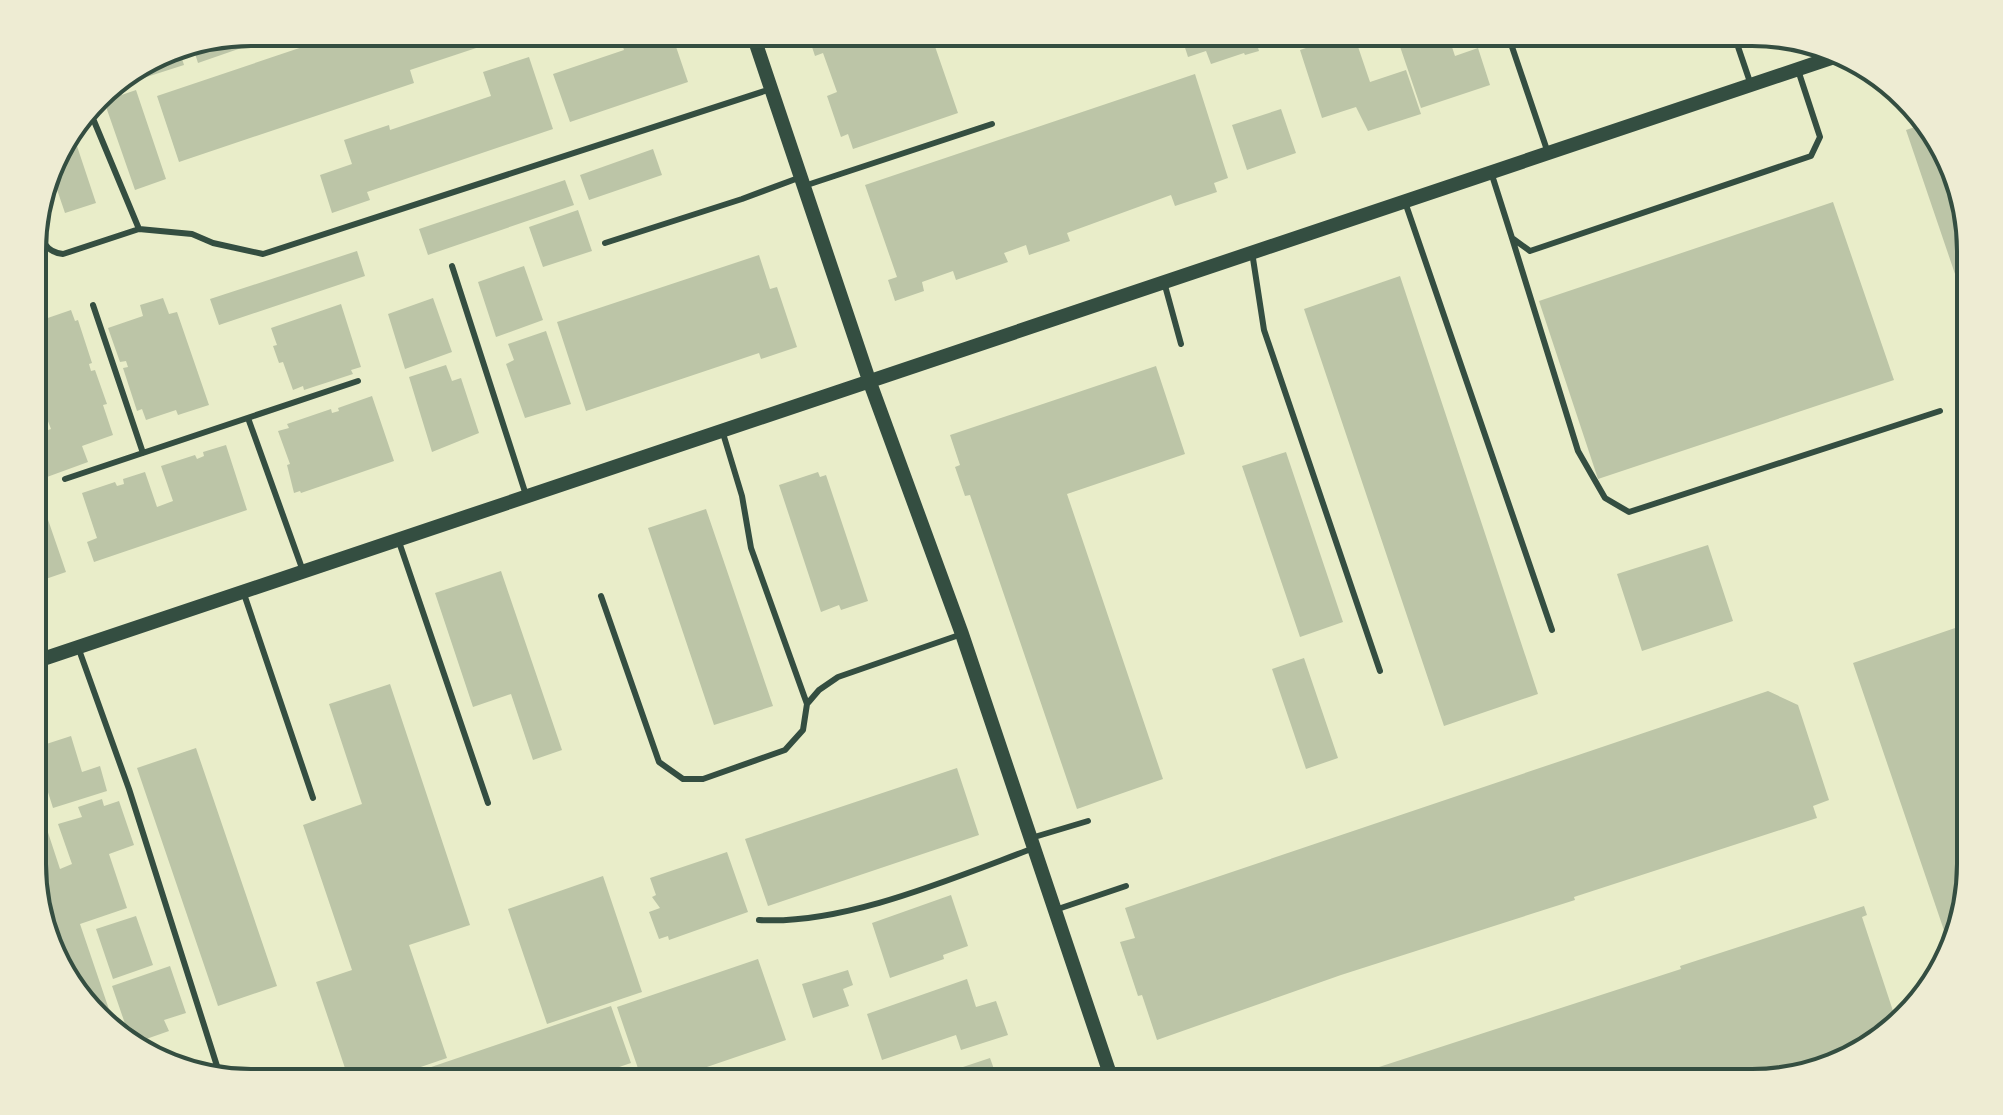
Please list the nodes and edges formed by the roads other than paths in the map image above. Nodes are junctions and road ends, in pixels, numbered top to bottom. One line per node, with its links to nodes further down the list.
1 (757, 46): 7 (street)
2 (1512, 46): 10 (lane)
3 (1738, 46): 6 (lane)
4 (1825, 60): 5 (street)
5 (1798, 69): 6 (street); 15 (lane)
6 (1751, 85): 10 (street)
7 (771, 89): 12 (street); 14 (lane)
8 (94, 121): 14 (lane)
9 (992, 124): 12 (lane)
10 (1548, 153): 11 (street)
11 (1491, 172): 13 (street); 15 (lane)
12 (802, 182): 16 (lane); 23 (street)
13 (1405, 201): 18 (street); 35 (lane)
14 (139, 229): 17 (lane)
15 (1512, 238): 25 (lane)
16 (605, 243)
17 (46, 248)
18 (1252, 252): 20 (street); 39 (lane)
19 (452, 266): 30 (lane)
20 (1164, 282): 22 (lane); 23 (street)
21 (93, 305): 28 (lane)
22 (1181, 344)
23 (869, 380): 27 (street); 36 (street)
24 (358, 381): 26 (lane)
25 (1940, 411)
26 (248, 418): 28 (lane); 32 (lane)
27 (722, 430): 30 (street); 40 (lane)
28 (143, 453): 29 (lane)
29 (65, 479)
30 (527, 496): 31 (street)
31 (398, 539): 32 (street); 42 (lane)
32 (303, 571): 33 (street)
33 (243, 591): 37 (street); 41 (lane)
34 (601, 596): 40 (lane)
35 (1552, 630)
36 (962, 634): 40 (lane); 44 (street)
37 (78, 647): 38 (street); 48 (lane)
38 (46, 658)
39 (1380, 671)
40 (807, 704)
41 (313, 798)
42 (488, 803)
43 (1088, 821): 44 (lane)
44 (1032, 843): 46 (street); 47 (lane)
45 (1126, 886): 46 (lane)
46 (1055, 910): 49 (street)
47 (759, 920)
48 (217, 1066)
49 (1108, 1069)

